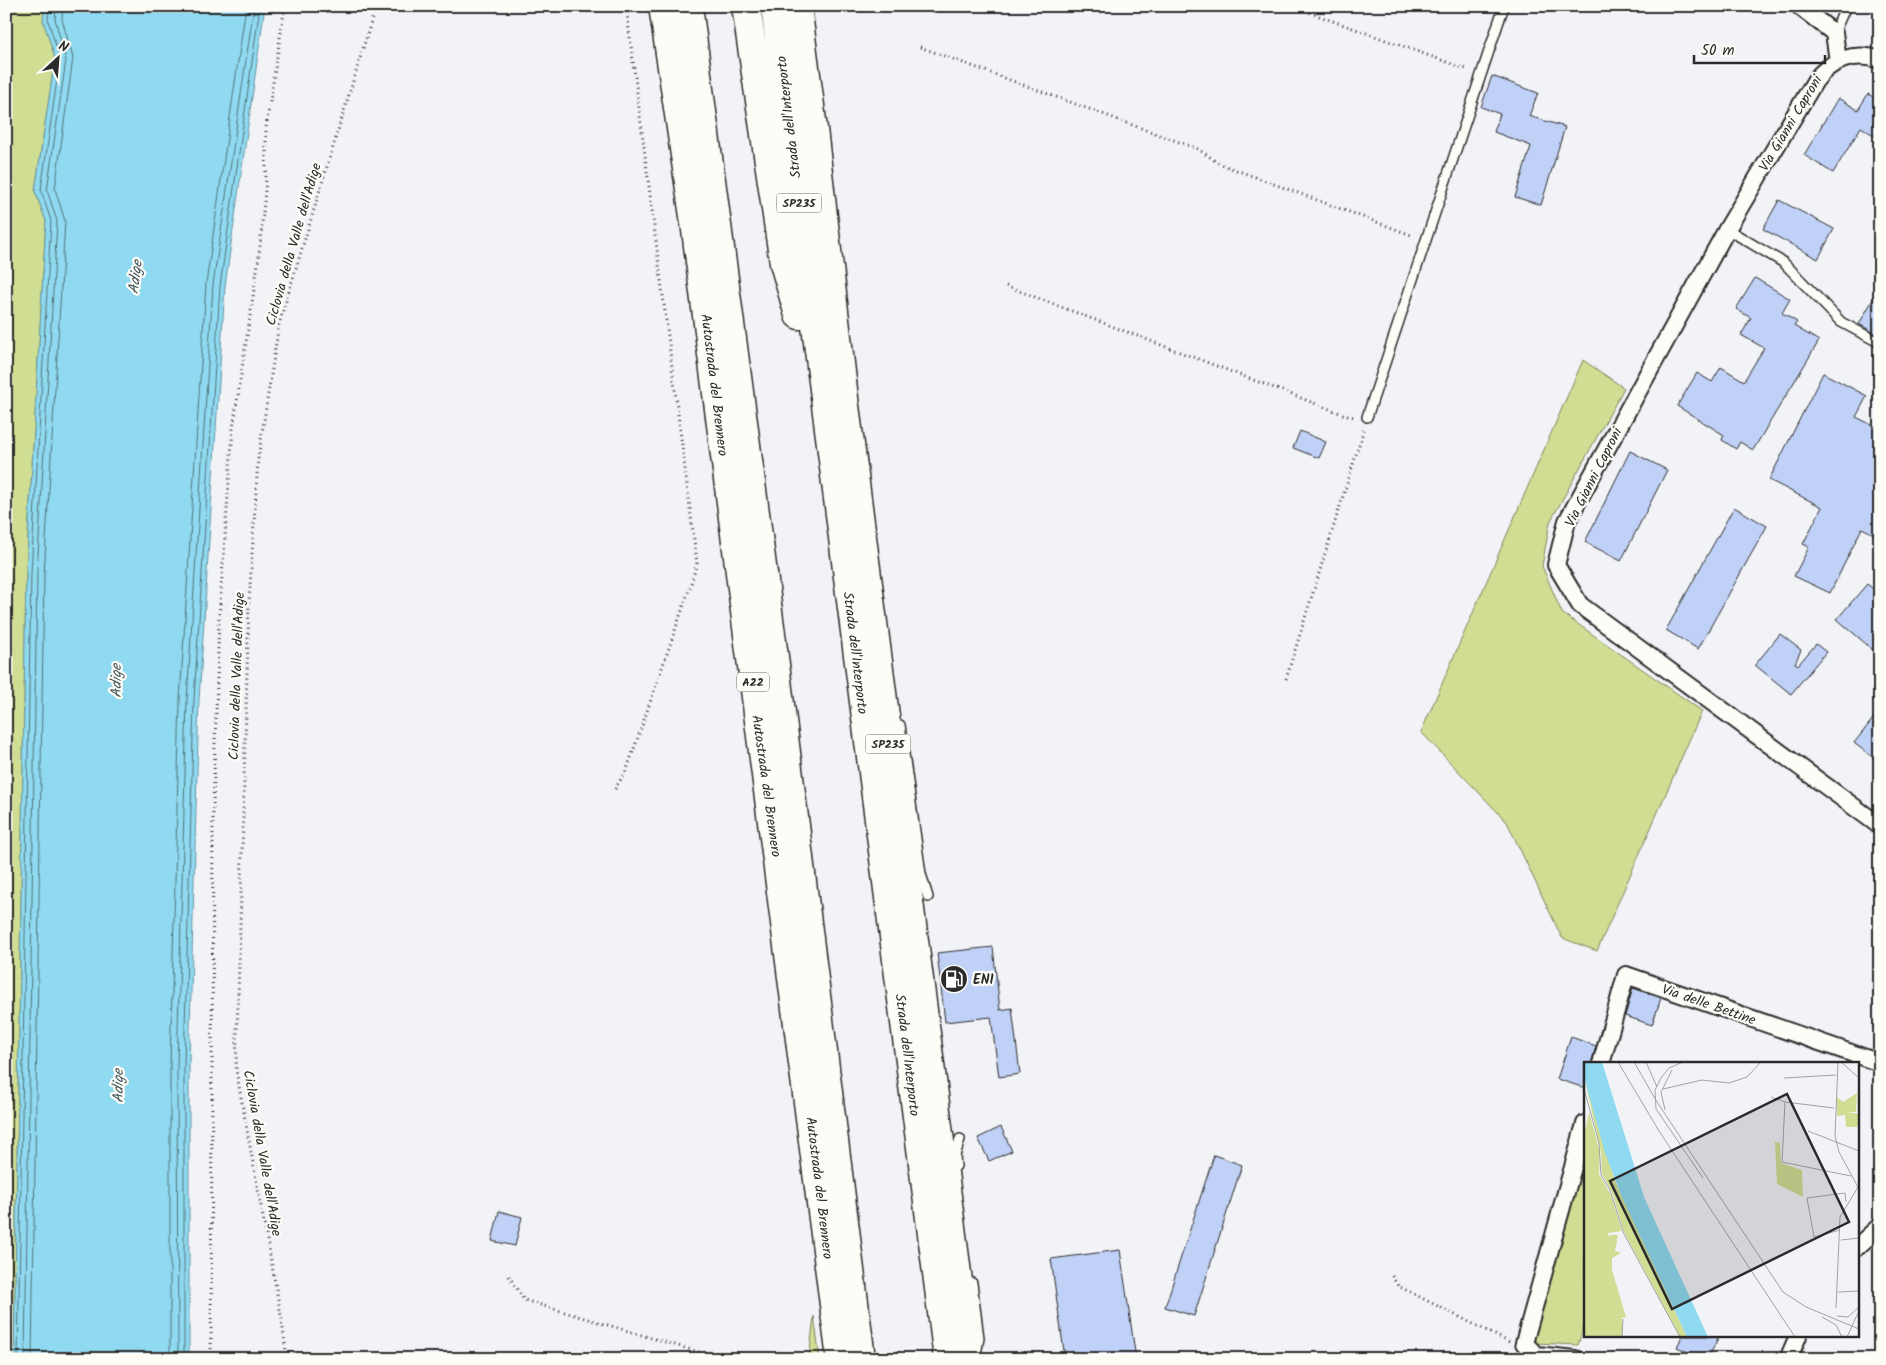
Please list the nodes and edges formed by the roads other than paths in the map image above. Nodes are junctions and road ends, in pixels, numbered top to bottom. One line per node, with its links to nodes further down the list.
1 (663, 6): 30 (highway, Autostrada del Brennero / A22)
2 (688, 6): 31 (highway, Autostrada del Brennero / A22)
3 (746, 6): 16 (highway)
4 (775, 6): 16 (highway, Strada dell'Interporto / SP235)
5 (797, 6): 13 (highway, Strada dell'Interporto / SP235)
6 (810, 6): 13 (highway)
7 (1504, 6): 17 (lane)
8 (1799, 6): 10 (street)
9 (1846, 6): 10 (lane)
10 (1834, 33): 12 (street)
11 (1880, 60): 12 (street, Via Gianni Caproni)
12 (1838, 61): 14 (street, Via Gianni Caproni)
13 (813, 129): 18 (highway, Strada dell'Interporto / SP235)
14 (1727, 229): 15 (lane); 19 (street, Via Gianni Caproni)
15 (1880, 343)
16 (824, 400): 32 (highway, Strada dell'Interporto / SP235)
17 (1367, 417)
18 (880, 676): 20 (lane); 33 (highway, Strada dell'Interporto / SP235)
19 (1880, 826)
20 (928, 897)
21 (1602, 1062): 22 (street, Via delle Bettine)
22 (1880, 1063)
23 (1584, 1128): 35 (street)
24 (960, 1139): 25 (lane)
25 (957, 1175)
26 (1880, 1226): 27 (street)
27 (1858, 1246)
28 (970, 1271): 34 (lane)
29 (1797, 1338): 36 (street)
30 (841, 1359)
31 (861, 1359)
32 (948, 1359)
33 (968, 1359)
34 (974, 1359)
35 (1575, 1359)
36 (1788, 1359)

